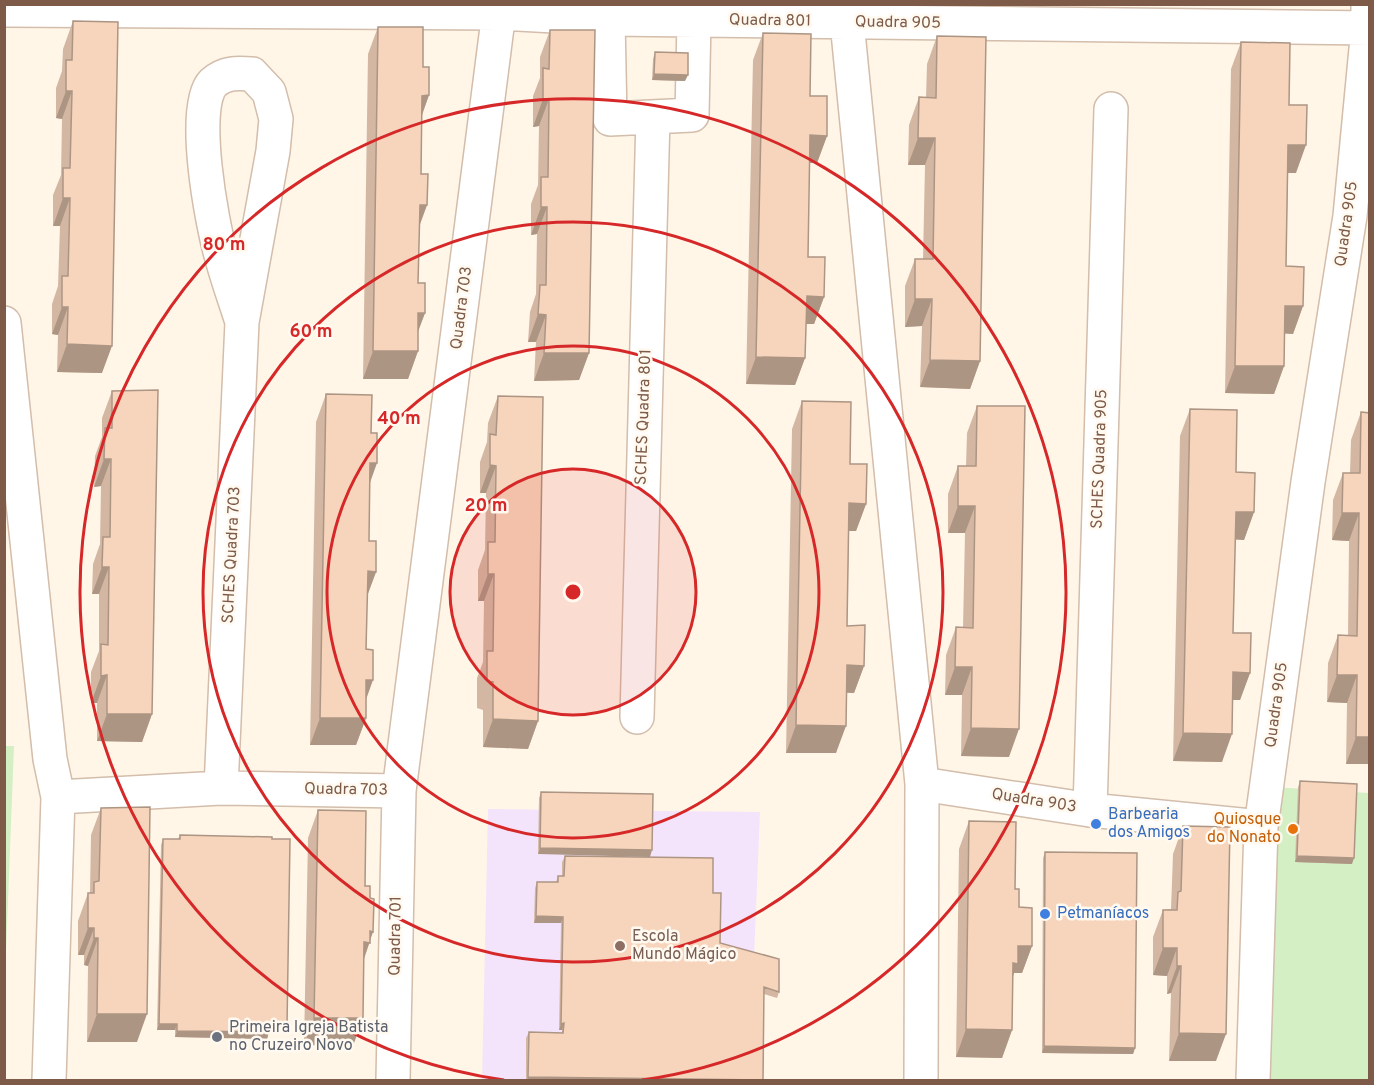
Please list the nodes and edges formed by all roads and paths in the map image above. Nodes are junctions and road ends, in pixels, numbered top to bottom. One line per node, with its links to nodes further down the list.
1 (500, 9): 2 (street); 4 (street, Quadra 801); 14 (street, Quadra 703)
2 (4, 10)
3 (847, 13): 5 (street, Quadra 801); 6 (street, Quadra 905); 12 (street, Quadra 905)
4 (608, 19): 5 (street, Quadra 801); 8 (street)
5 (694, 20): 8 (street)
6 (1368, 20): 17 (street, Quadra 905)
7 (1111, 109): 16 (street, SCHES Quadra 905)
8 (653, 117): 11 (street, SCHES Quadra 801)
9 (242, 322): 9 (street, SCHES Quadra 703); 13 (street, SCHES Quadra 703)
10 (4, 323): 15 (street)
11 (637, 717)
12 (922, 784): 16 (street, Quadra 903); 20 (street)
13 (221, 788): 14 (street, Quadra 703); 15 (street, Quadra 703)
14 (399, 791): 19 (street, Quadra 701)
15 (58, 797): 18 (street)
16 (1090, 810): 17 (street, Quadra 903)
17 (1261, 827): 21 (street)
18 (50, 1080)
19 (393, 1080)
20 (921, 1080)
21 (1253, 1080)

